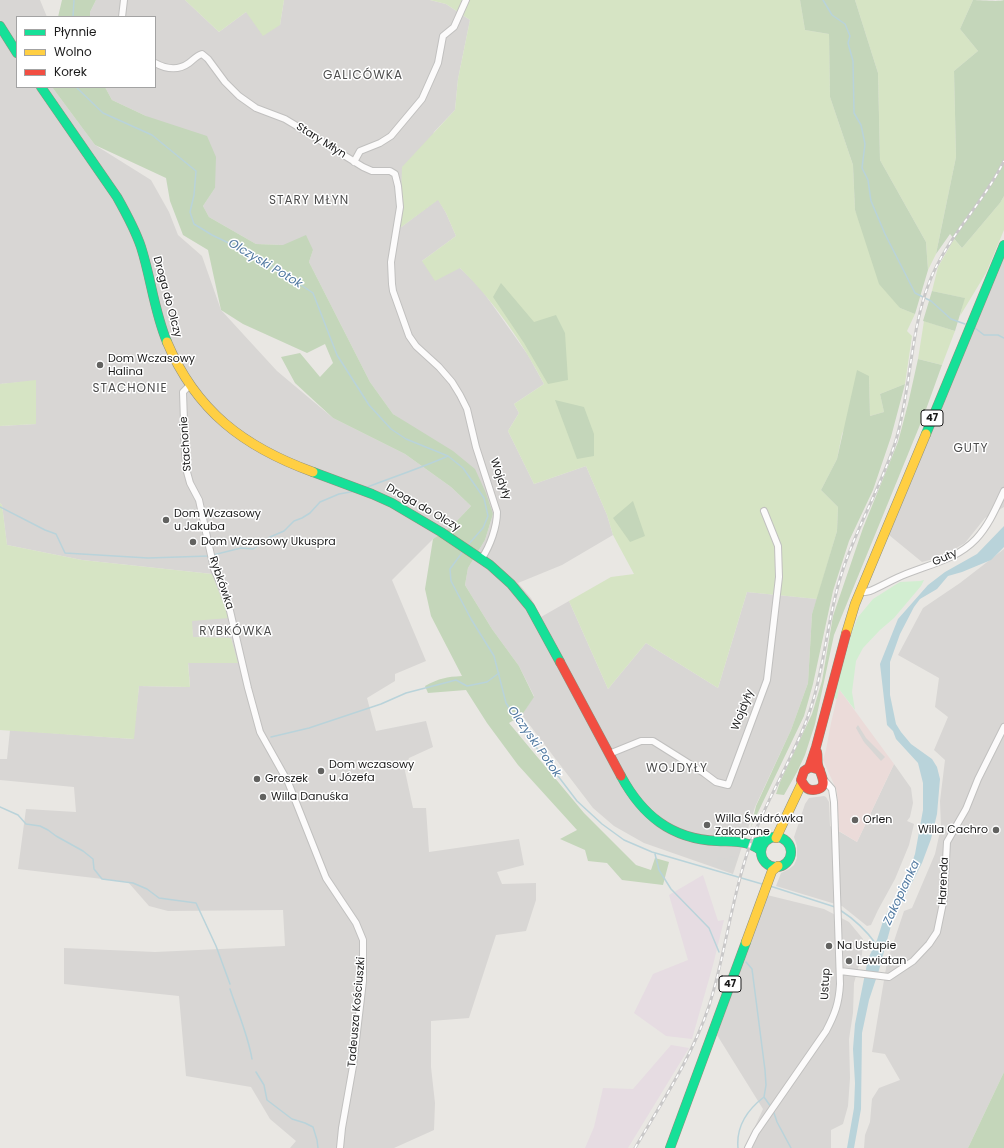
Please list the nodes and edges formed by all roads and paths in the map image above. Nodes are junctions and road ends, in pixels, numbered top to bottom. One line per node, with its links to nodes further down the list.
1 (124, 0): 3 (street)
2 (466, 0): 8 (street)
3 (122, 16)
4 (0, 26): 5 (main road)
5 (16, 52)
6 (156, 64): 8 (street, Stary Młyn)
7 (42, 88): 11 (main road, Droga do Olczy)
8 (354, 162): 10 (street, Stary Młyn)
9 (1004, 245): 16 (main road, 47)
10 (393, 291): 15 (street, Wojdyły)
11 (190, 385): 14 (street, Stachonie); 15 (main road, Droga do Olczy)
12 (1004, 491): 16 (street, Guty)
13 (764, 511): 20 (street, Wojdyły)
14 (204, 526): 18 (street, Rybkówka)
15 (478, 556): 20 (main road)
16 (860, 590): 19 (main road, 47)
17 (1004, 727): 34 (street, Harenda)
18 (260, 732): 35 (street, Tadeusza Kościuszki)
19 (816, 747): 21 (main road, 47); 22 (main road, 47)
20 (609, 754): 29 (main road)
21 (808, 768): 22 (main road); 24 (main road, 47)
22 (820, 770): 23 (main road, 47)
23 (824, 780): 25 (main road, 47); 26 (street)
24 (802, 783): 25 (main road); 27 (main road, 47)
25 (813, 789): 26 (street); 28 (main road, 47)
26 (834, 795): 34 (street, Ustup)
27 (772, 838): 28 (main road); 29 (main road); 30 (main road, 47)
28 (787, 842): 32 (main road, 47)
29 (750, 844): 30 (main road)
30 (761, 851): 31 (main road, 47)
31 (764, 862): 32 (main road); 33 (main road, 47)
32 (778, 866): 33 (main road, 47)
33 (763, 885): 36 (main road, 47)
34 (840, 971): 37 (street, Ustup)
35 (340, 1148)
36 (670, 1148)
37 (748, 1148)

